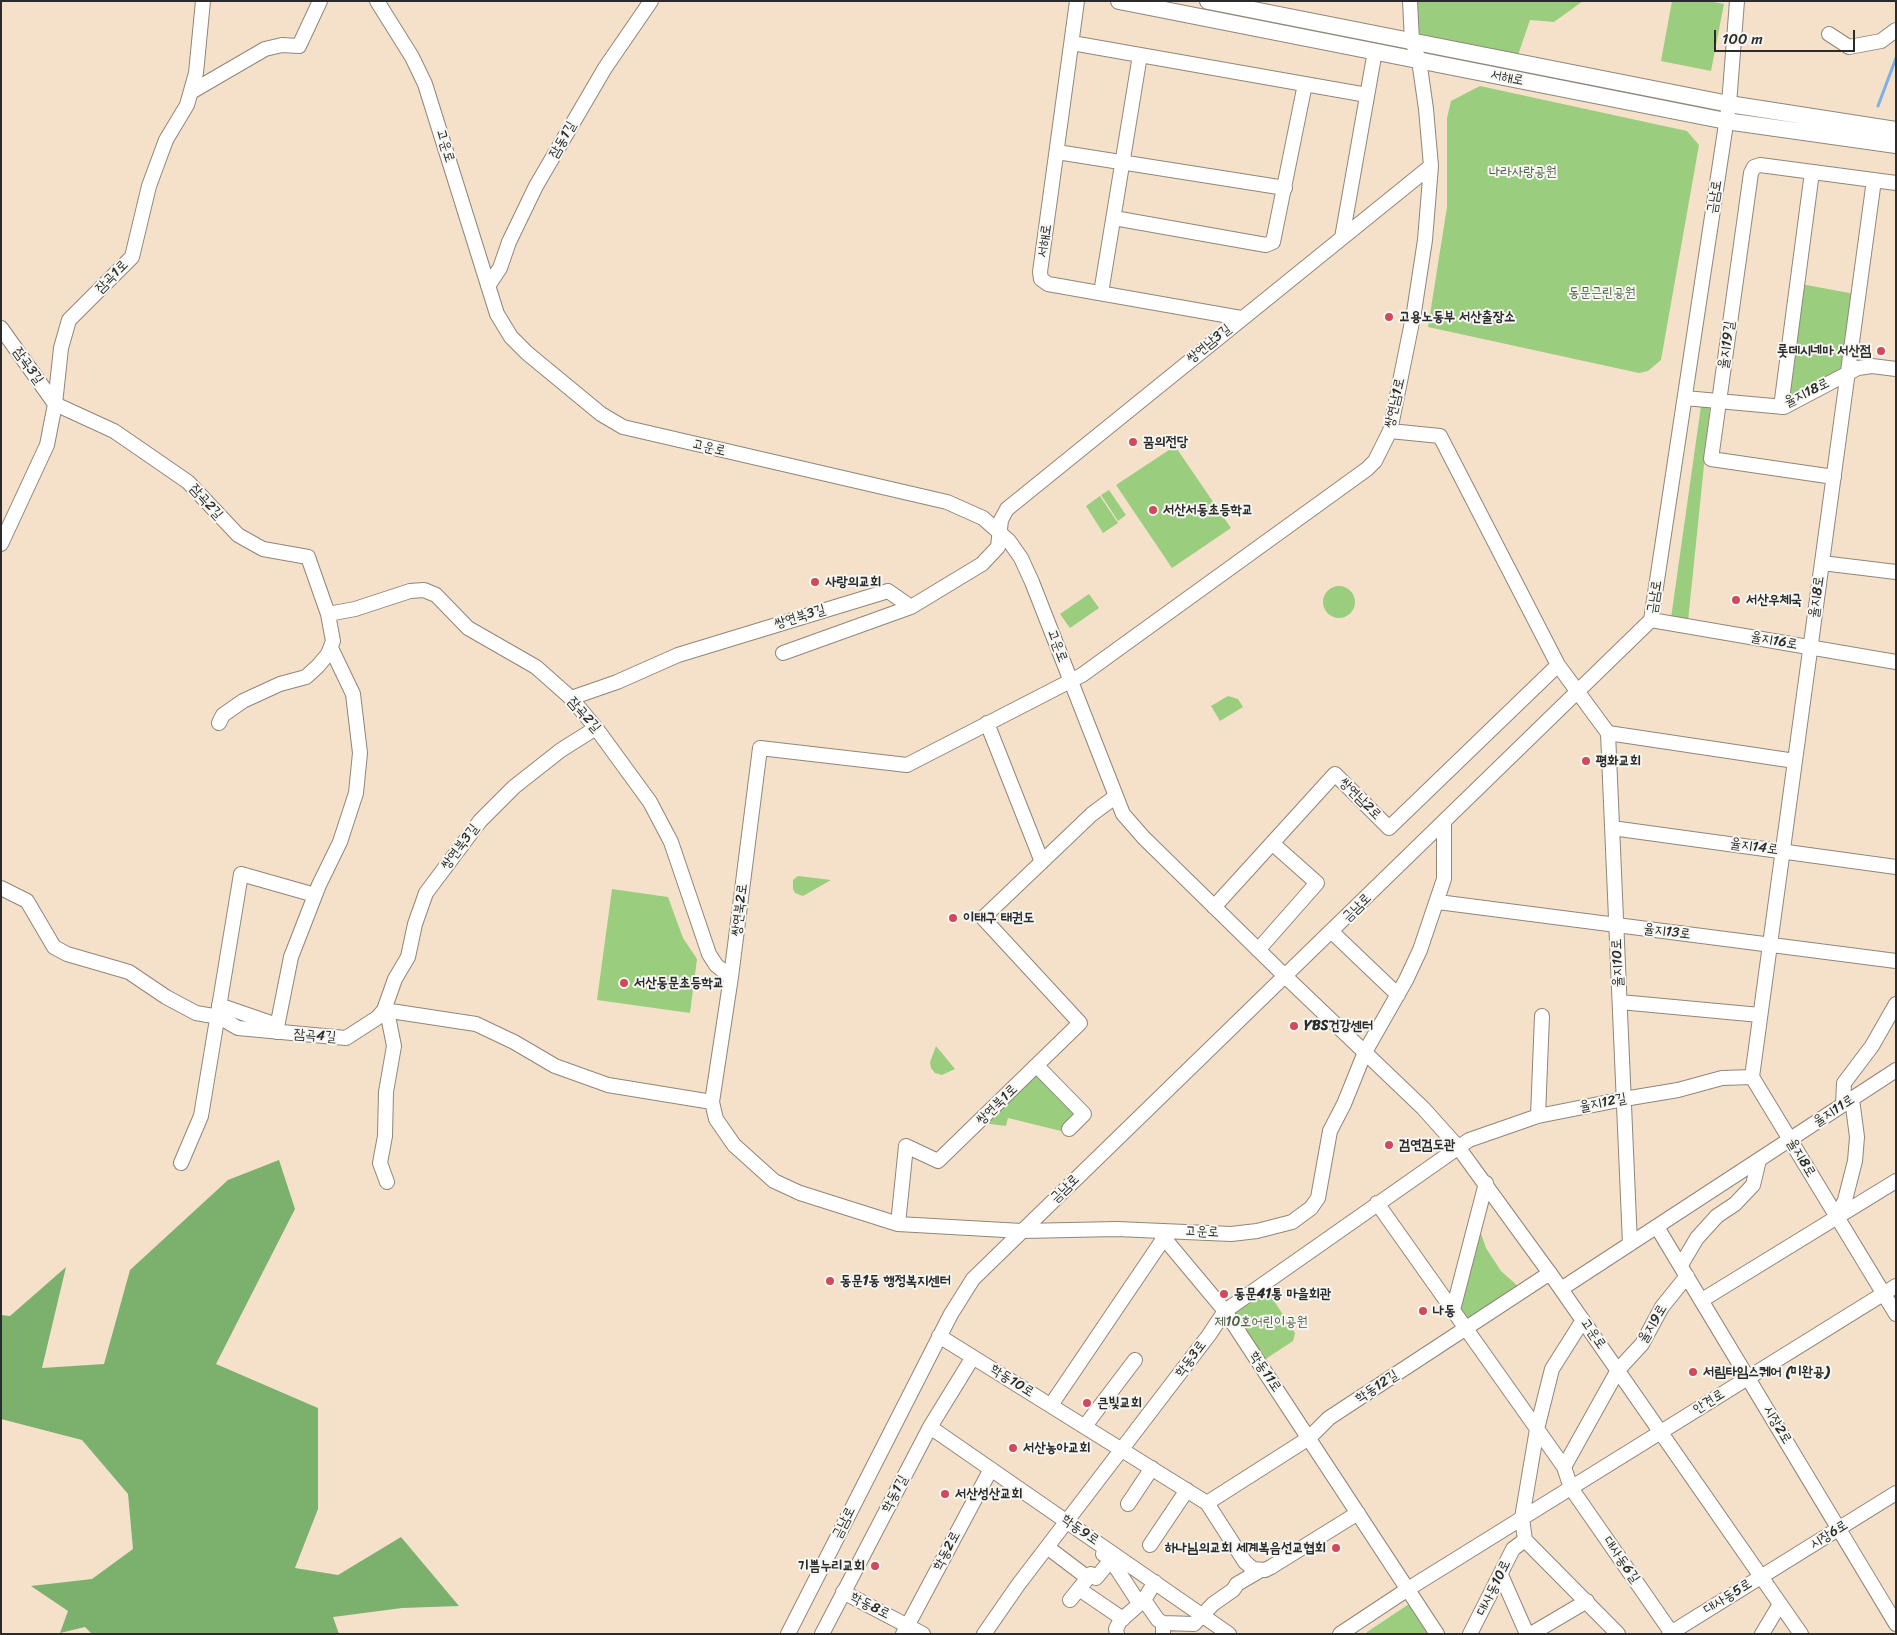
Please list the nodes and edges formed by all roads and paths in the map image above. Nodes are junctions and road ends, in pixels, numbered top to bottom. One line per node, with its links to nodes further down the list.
1 (203, 1): 18 (street, 잠곡1로)
2 (320, 1): 18 (street)
3 (377, 1): 33 (street, 고운로)
4 (651, 1): 33 (street, 잠동1길)
5 (1077, 1): 13 (street, 서해로)
6 (1120, 1): 14 (main road, 서해로)
7 (1208, 1): 12 (main road, 서해로)
8 (1410, 1): 12 (street, 쌍연남1로)
9 (1738, 1): 20 (street, 금남로)
10 (1896, 30): 11 (street)
11 (1830, 34)
12 (1412, 41): 16 (street, 쌍연남1로); 20 (main road, 서해로)
13 (1072, 43): 15 (street); 24 (street, 서해로)
14 (1374, 52): 16 (main road, 서해로); 19 (street)
15 (1140, 55): 17 (street); 25 (street)
16 (1418, 60): 21 (main road, 서해로); 26 (street, 쌍연남1로)
17 (1306, 84): 19 (street); 30 (street)
18 (191, 92): 41 (street, 잠곡1로)
19 (1367, 95): 32 (street)
20 (1729, 104): 21 (street, 금남로); 22 (main road, 서해로)
21 (1726, 121): 23 (main road, 서해로); 39 (street, 금남로)
22 (1896, 130)
23 (1896, 146)
24 (1057, 152): 25 (street); 34 (street, 서해로)
25 (1122, 162): 30 (street); 31 (street)
26 (1431, 166): 32 (street, 쌍연남3길); 43 (street, 쌍연남1로)
27 (1812, 172): 28 (street, 율지19길); 40 (street, 율지19길); 42 (street)
28 (1874, 180): 29 (street, 율지19길); 38 (street, 율지8로)
29 (1896, 183)
30 (1285, 188): 31 (street)
31 (1114, 218): 34 (street)
32 (1342, 238): 35 (street, 쌍연남3길)
33 (488, 286): 45 (street, 고운로)
34 (1101, 293): 35 (street, 서해로)
35 (1240, 318): 45 (street, 쌍연남3길)
36 (1, 328): 41 (street, 잠곡3길)
37 (1896, 369): 38 (street, 율지18로)
38 (1848, 372): 42 (street, 율지18로); 44 (street, 율지8로)
39 (1685, 398): 40 (street, 율지18로); 51 (street, 금남로)
40 (1719, 401): 42 (street, 율지18로); 44 (street, 율지19길)
41 (55, 404): 46 (street, 잠곡1로); 50 (street, 잠곡2길)
42 (1781, 407)
43 (1390, 431): 56 (street); 57 (street, 쌍연남1로)
44 (1834, 477): 47 (street, 율지8로)
45 (1000, 531): 49 (street); 57 (street, 고운로)
46 (1, 544)
47 (1822, 563): 48 (street); 52 (street, 율지8로)
48 (1896, 572)
49 (911, 608): 54 (street); 59 (street, 쌍연북3길)
50 (328, 614): 53 (street, 잠곡2길); 59 (street, 잠곡2길)
51 (1652, 620): 52 (street, 율지16로); 58 (street, 금남로)
52 (1810, 647): 55 (street, 율지16로); 64 (street, 율지8로)
53 (331, 648): 60 (street); 73 (street)
54 (783, 653)
55 (1896, 662)
56 (1558, 665): 58 (street); 68 (street, 쌍연남2로)
57 (1071, 681): 61 (street, 쌍연남1로); 65 (street, 고운로)
58 (1578, 692): 63 (street); 66 (street, 금남로)
59 (570, 698): 62 (street, 잠곡2길)
60 (219, 723)
61 (987, 723): 70 (street); 81 (street, 쌍연북2로)
62 (596, 728): 81 (street, 잠곡2길); 86 (street, 쌍연북3길)
63 (1608, 733): 64 (street); 67 (street, 율지10로)
64 (1795, 761): 69 (street, 율지8로)
65 (1115, 797): 70 (street); 75 (street, 고운로)
66 (1444, 823): 74 (street); 77 (street, 금남로)
67 (1612, 828): 69 (street, 율지14로); 76 (street, 율지10로)
68 (1272, 843): 75 (street, 쌍연남2로); 79 (street)
69 (1782, 851): 71 (street, 율지14로); 78 (street, 율지8로)
70 (1042, 862): 92 (street, 쌍연북1로)
71 (1896, 867)
72 (1, 888): 87 (street, 잠곡4길)
73 (315, 895): 87 (street); 90 (street)
74 (1438, 902): 76 (street, 율지13로); 83 (street, 고운로)
75 (1214, 907): 79 (street, 고운로)
76 (1616, 925): 78 (street, 율지13로); 84 (street, 율지10로)
77 (1332, 932): 82 (street, 금남로); 83 (street)
78 (1770, 945): 80 (street, 율지13로); 88 (street, 율지8로)
79 (1258, 950): 82 (street, 고운로)
80 (1896, 961)
81 (732, 977): 96 (street, 쌍연북2로)
82 (1286, 978): 91 (street, 고운로); 111 (street, 금남로)
83 (1398, 995): 91 (street, 고운로)
84 (1620, 1002): 88 (street); 95 (street, 율지10로)
85 (1896, 1004): 97 (street)
86 (384, 1010): 90 (street, 잠곡4길); 96 (street); 105 (street)
87 (218, 1011): 90 (street, 잠곡4길); 103 (street)
88 (1760, 1014): 94 (street, 율지8로)
89 (1542, 1016): 98 (street)
90 (277, 1028)
91 (1365, 1052): 101 (street, 고운로); 112 (street, 고운로)
92 (1037, 1066): 99 (street); 109 (street, 쌍연북1로)
93 (1896, 1070): 97 (street, 율지11로)
94 (1752, 1076): 95 (street, 율지12길); 100 (street, 율지8로)
95 (1624, 1098): 98 (street, 율지12길); 113 (street, 율지10로)
96 (712, 1102): 109 (street, 쌍연북2로)
97 (1848, 1102): 100 (street, 율지11로); 108 (street)
98 (1538, 1116): 101 (street, 율지12길)
99 (1069, 1129)
100 (1790, 1140): 102 (street, 율지11로); 108 (street, 율지8로)
101 (1458, 1147): 106 (street, 고운로); 107 (street, 학동3로)
102 (1759, 1160): 110 (street, 율지11로); 114 (street)
103 (180, 1163)
104 (1896, 1181): 108 (street)
105 (387, 1182)
106 (1486, 1184): 115 (street, 고운로); 120 (street)
107 (1377, 1203): 120 (street, 대사동6길); 121 (street, 학동3로)
108 (1837, 1217): 118 (street, 율지8로); 119 (street)
109 (898, 1224): 111 (street, 쌍연북2로)
110 (1657, 1227): 113 (street, 율지11로); 114 (street, 시장2로)
111 (1022, 1232): 112 (street); 125 (street, 금남로)
112 (1161, 1235): 121 (street, 학동11로); 130 (street)
113 (1630, 1244): 117 (street, 율지11로)
114 (1684, 1271): 119 (street, 시장2로); 128 (street, 율지9로)
115 (1550, 1273): 117 (street, 고운로); 124 (street, 학동12길)
116 (1896, 1286): 118 (street, 안견로)
117 (1562, 1289): 123 (street, 고운로)
118 (1883, 1294): 122 (street, 율지8로); 129 (street, 안견로)
119 (1702, 1300): 129 (street, 시장2로)
120 (1453, 1310): 124 (street, 대사동6길)
121 (1225, 1311): 135 (street, 학동11로); 136 (street, 학동3로)
122 (1896, 1314)
123 (1583, 1320): 128 (street, 고운로); 133 (street)
124 (1466, 1329): 133 (street, 대사동6길); 135 (street, 학동12길)
125 (939, 1336): 126 (street, 학동10로); 170 (street, 금남로)
126 (973, 1357): 130 (street, 학동10로); 132 (street, 학동1길)
127 (1135, 1360): 131 (street)
128 (1618, 1370): 134 (street, 고운로); 137 (street, 율지9로)
129 (1749, 1377): 134 (street, 안견로); 148 (street, 시장2로)
130 (1051, 1405): 131 (street, 학동10로)
131 (1085, 1426): 136 (street, 학동10로)
132 (930, 1427): 139 (street, 학동9로); 159 (street, 학동1길)
133 (1537, 1429): 137 (street, 대사동6길); 146 (street)
134 (1661, 1432): 140 (street, 안견로); 155 (street, 고운로)
135 (1309, 1438): 143 (street, 학동12길); 145 (street, 학동11로)
136 (1123, 1449): 138 (street, 학동10로); 147 (street, 학동3로)
137 (1564, 1467): 140 (street, 대사동6길)
138 (1152, 1468): 141 (street, 학동10로); 144 (street)
139 (991, 1469): 147 (street, 학동9로); 167 (street, 학동2로)
140 (1571, 1488): 146 (street, 안견로); 169 (street, 대사동6길)
141 (1187, 1490): 143 (street, 학동10로); 150 (street)
142 (1896, 1493): 148 (street, 시장6로)
143 (1207, 1503): 153 (street, 학동10로)
144 (1128, 1504)
145 (1358, 1512): 153 (street); 158 (street, 학동11로)
146 (1522, 1518): 149 (street); 158 (street, 안견로)
147 (1067, 1521): 151 (street, 학동3로); 152 (street, 학동9로)
148 (1839, 1528): 155 (street, 시장6로); 165 (street, 시장2로)
149 (1525, 1540): 154 (street, 대사동10로); 162 (street)
150 (1150, 1545)
151 (1047, 1547): 157 (street); 173 (street, 학동3로)
152 (1113, 1557): 156 (street, 학동9로); 157 (street); 161 (street)
153 (1258, 1570): 166 (street)
154 (1501, 1574): 178 (street, 대사동10로); 179 (street)
155 (1762, 1576): 163 (street, 고운로); 169 (street, 대사동5로)
156 (1154, 1582): 161 (street); 166 (street, 학동9로)
157 (1084, 1583): 160 (street); 164 (street)
158 (1408, 1589): 176 (street, 안견로); 177 (street)
159 (843, 1592): 167 (street, 학동8로); 171 (street, 학동1길)
160 (1070, 1600)
161 (1142, 1601): 164 (street); 168 (street)
162 (1587, 1601): 180 (street); 181 (street)
163 (1780, 1604): 182 (street); 183 (street, 고운로)
164 (1122, 1619): 174 (street)
165 (1896, 1624)
166 (1196, 1625): 168 (street); 175 (street, 학동9로)
167 (905, 1629): 172 (street, 학동8로)
168 (1163, 1629)
169 (1670, 1633)
170 (788, 1634)
171 (822, 1634)
172 (923, 1634)
173 (984, 1634)
174 (1116, 1634)
175 (1229, 1634)
176 (1340, 1634)
177 (1437, 1634)
178 (1470, 1634)
179 (1527, 1634)
180 (1531, 1634)
181 (1618, 1634)
182 (1762, 1634)
183 (1801, 1634)

